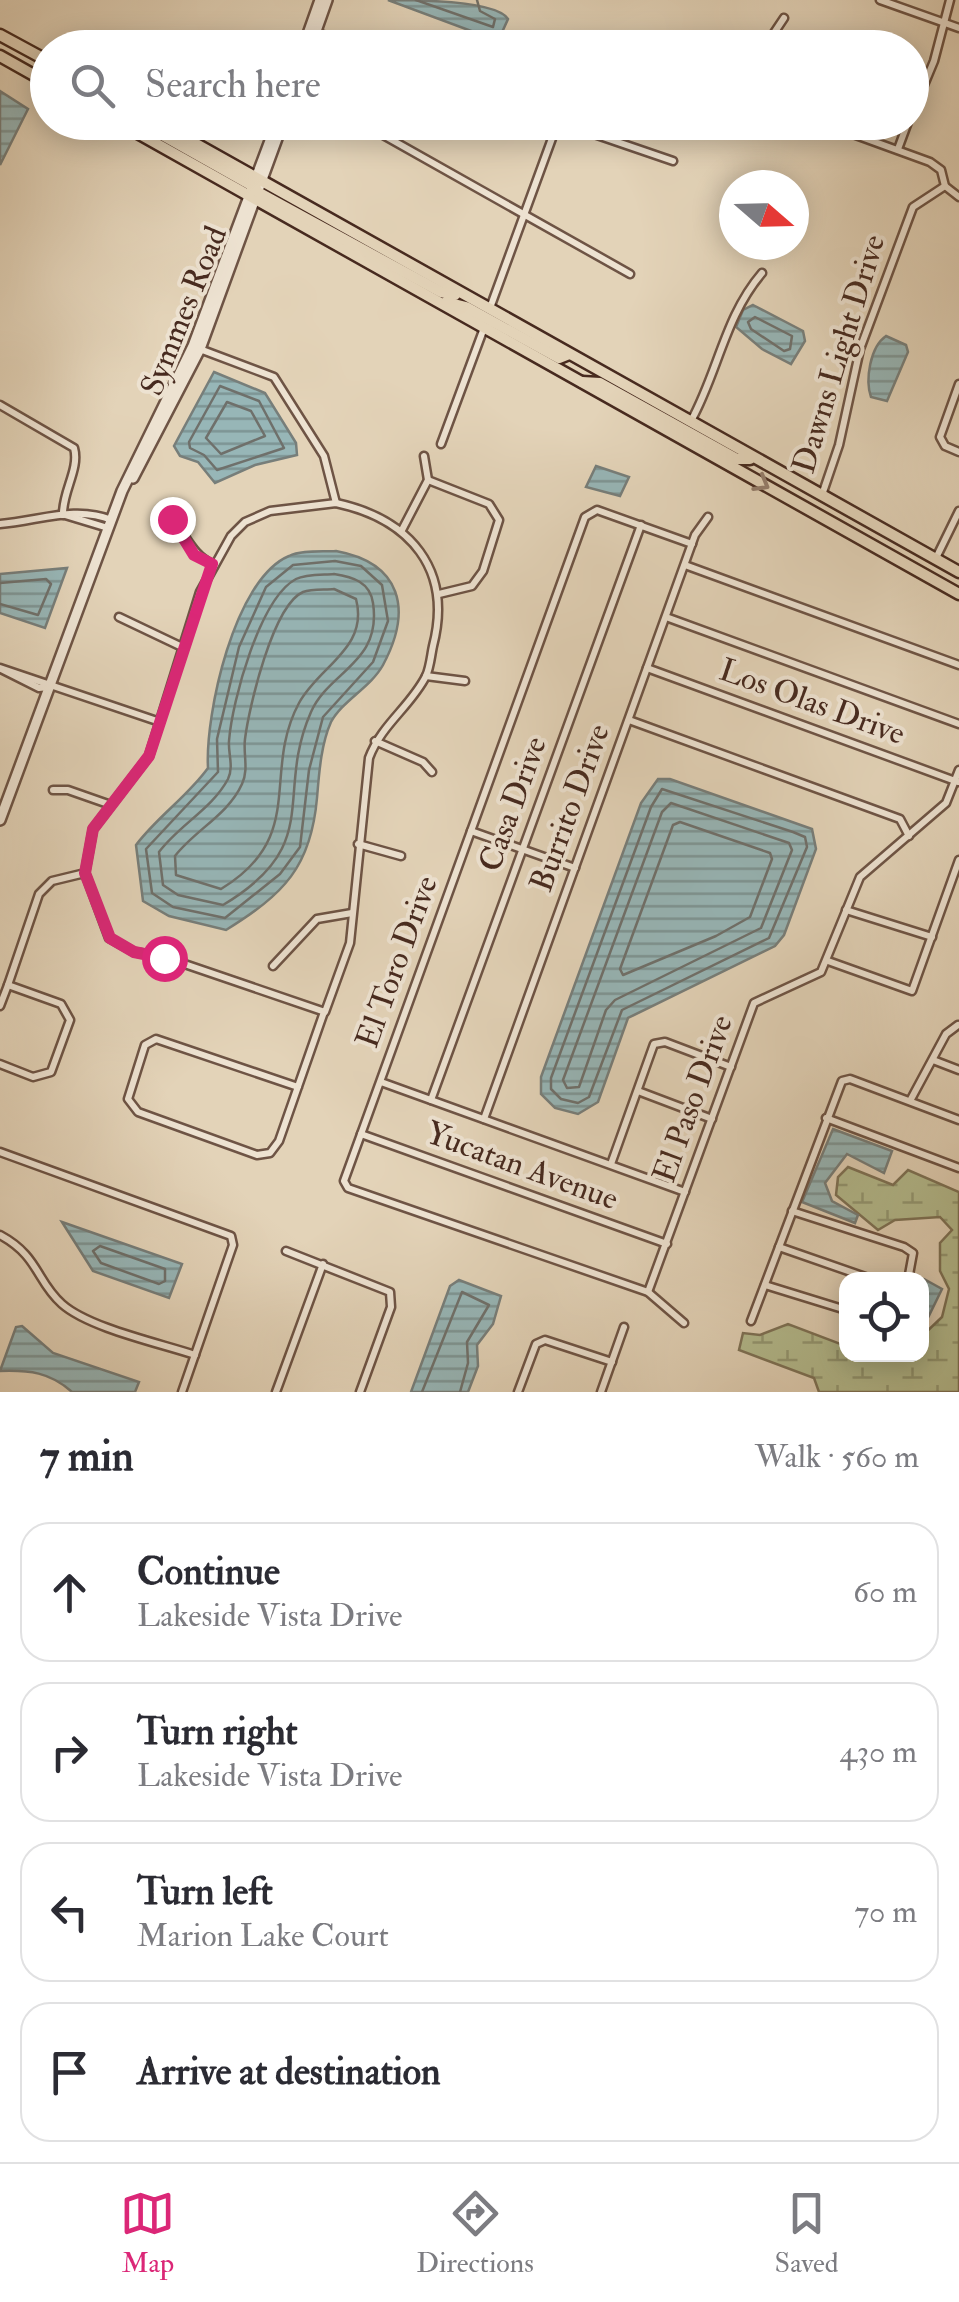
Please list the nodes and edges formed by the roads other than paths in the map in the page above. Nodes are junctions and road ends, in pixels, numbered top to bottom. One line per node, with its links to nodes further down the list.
1 (324, 0): 7 (street); 8 (street)
2 (880, 0): 5 (street)
3 (950, 0): 5 (street)
4 (784, 18): 9 (street)
5 (946, 23): 6 (street); 13 (street)
6 (959, 28)
7 (313, 30)
8 (316, 30)
9 (776, 30)
10 (0, 34): 11 (main road)
11 (30, 51)
12 (0, 56): 14 (main road)
13 (929, 68)
14 (30, 73)
15 (155, 140): 27 (main road)
16 (170, 140): 27 (main road)
17 (183, 140): 27 (main road)
18 (274, 140): 27 (street, Symmes Road)
19 (391, 140): 29 (street)
20 (551, 140): 29 (street)
21 (609, 140): 25 (street)
22 (872, 140): 24 (street)
23 (901, 140): 24 (street)
24 (898, 149): 26 (street)
25 (672, 162)
26 (945, 186): 28 (street); 46 (street, Dawns Light Drive)
27 (256, 189): 32 (main road); 33 (main road); 35 (street, Symmes Road)
28 (959, 197)
29 (523, 216): 30 (street); 33 (street)
30 (630, 274)
31 (762, 274): 40 (street)
32 (432, 299): 34 (main road); 36 (main road)
33 (490, 309): 36 (main road)
34 (484, 328): 37 (main road); 41 (street)
35 (197, 348): 47 (street); 52 (street, Symmes Road)
36 (570, 354): 40 (main road)
37 (581, 382): 44 (main road); 62 (main road, one-way to 62)
38 (959, 384): 42 (street)
39 (0, 405): 50 (street)
40 (690, 422): 44 (main road)
41 (441, 444)
42 (959, 452)
43 (424, 456): 45 (street)
44 (756, 460): 46 (main road)
45 (428, 480): 55 (street); 61 (street)
46 (822, 496): 57 (main road)
47 (336, 503): 55 (street); 58 (street)
48 (959, 511): 57 (street)
49 (163, 513): 58 (street)
50 (64, 514): 52 (street); 53 (street)
51 (708, 517): 56 (street, Burrito Drive)
52 (112, 520): 71 (street, Symmes Road)
53 (0, 524)
54 (641, 525): 56 (street, El Toro Drive); 82 (street, El Toro Drive); 85 (street, Casa Drive)
55 (402, 530): 61 (street)
56 (692, 544): 59 (street, Burrito Drive)
57 (936, 559): 60 (main road)
58 (212, 564): 65 (street)
59 (685, 565): 63 (street, Burrito Drive); 66 (street)
60 (959, 572)
61 (439, 594): 69 (street)
62 (959, 594)
63 (666, 617): 68 (street, Burrito Drive); 74 (street)
64 (118, 618): 65 (street)
65 (182, 647): 73 (street)
66 (959, 665)
67 (0, 668): 71 (street)
68 (647, 668): 72 (street, Burrito Drive); 78 (street, Los Olas Drive)
69 (426, 676): 70 (street); 75 (street)
70 (466, 681)
71 (49, 686): 73 (street); 81 (street, Symmes Road)
72 (629, 720): 83 (street); 88 (street, Burrito Drive)
73 (160, 722): 80 (street)
74 (959, 724)
75 (375, 741): 77 (street); 84 (street)
76 (959, 770): 78 (street)
77 (432, 772)
78 (957, 782): 83 (street)
79 (53, 790): 80 (street)
80 (108, 804): 89 (street)
81 (0, 820)
82 (471, 830): 85 (street); 103 (street, El Toro Drive)
83 (910, 836): 90 (street)
84 (358, 844): 86 (street); 91 (street)
85 (523, 849): 88 (street); 106 (street, Casa Drive)
86 (401, 856)
87 (959, 860): 92 (street)
88 (575, 868): 109 (street, Burrito Drive)
89 (85, 873): 95 (street); 97 (street)
90 (846, 910): 92 (street); 93 (street)
91 (352, 913): 94 (street); 97 (street)
92 (932, 937): 93 (street)
93 (828, 961): 101 (street, El Paso Drive)
94 (272, 966)
95 (8, 985): 96 (street); 100 (street)
96 (0, 1006)
97 (324, 1012): 104 (street)
98 (959, 1023): 99 (street)
99 (934, 1060): 102 (street); 107 (street)
100 (0, 1064)
101 (731, 1067): 105 (street); 110 (street, El Paso Drive)
102 (959, 1070)
103 (381, 1082): 106 (street); 112 (street, El Toro Drive)
104 (298, 1087): 104 (street)
105 (638, 1091): 110 (street); 114 (street)
106 (431, 1100): 109 (street)
107 (910, 1101): 108 (street); 111 (street)
108 (826, 1118): 115 (street); 117 (street)
109 (484, 1119): 114 (street)
110 (712, 1119): 116 (street, El Paso Drive)
111 (959, 1120)
112 (361, 1134): 119 (street, Yucatan Avenue); 126 (street, El Toro Drive)
113 (0, 1152): 131 (street)
114 (611, 1164): 116 (street)
115 (959, 1168)
116 (686, 1192): 119 (street, El Paso Drive)
117 (792, 1211): 120 (street); 124 (street)
118 (0, 1235): 131 (street)
119 (666, 1244): 126 (street, El Paso Drive)
120 (779, 1247): 123 (street); 125 (street)
121 (286, 1251): 122 (street)
122 (323, 1264): 134 (street); 135 (street)
123 (851, 1272)
124 (911, 1272)
125 (766, 1284): 127 (street); 128 (street)
126 (648, 1292): 129 (street, El Toro Drive)
127 (839, 1308)
128 (751, 1321)
129 (684, 1324)
130 (624, 1327): 132 (street)
131 (195, 1355): 133 (street)
132 (612, 1362): 136 (street); 137 (street)
133 (182, 1392)
134 (276, 1392)
135 (360, 1392)
136 (518, 1392)
137 (600, 1392)

